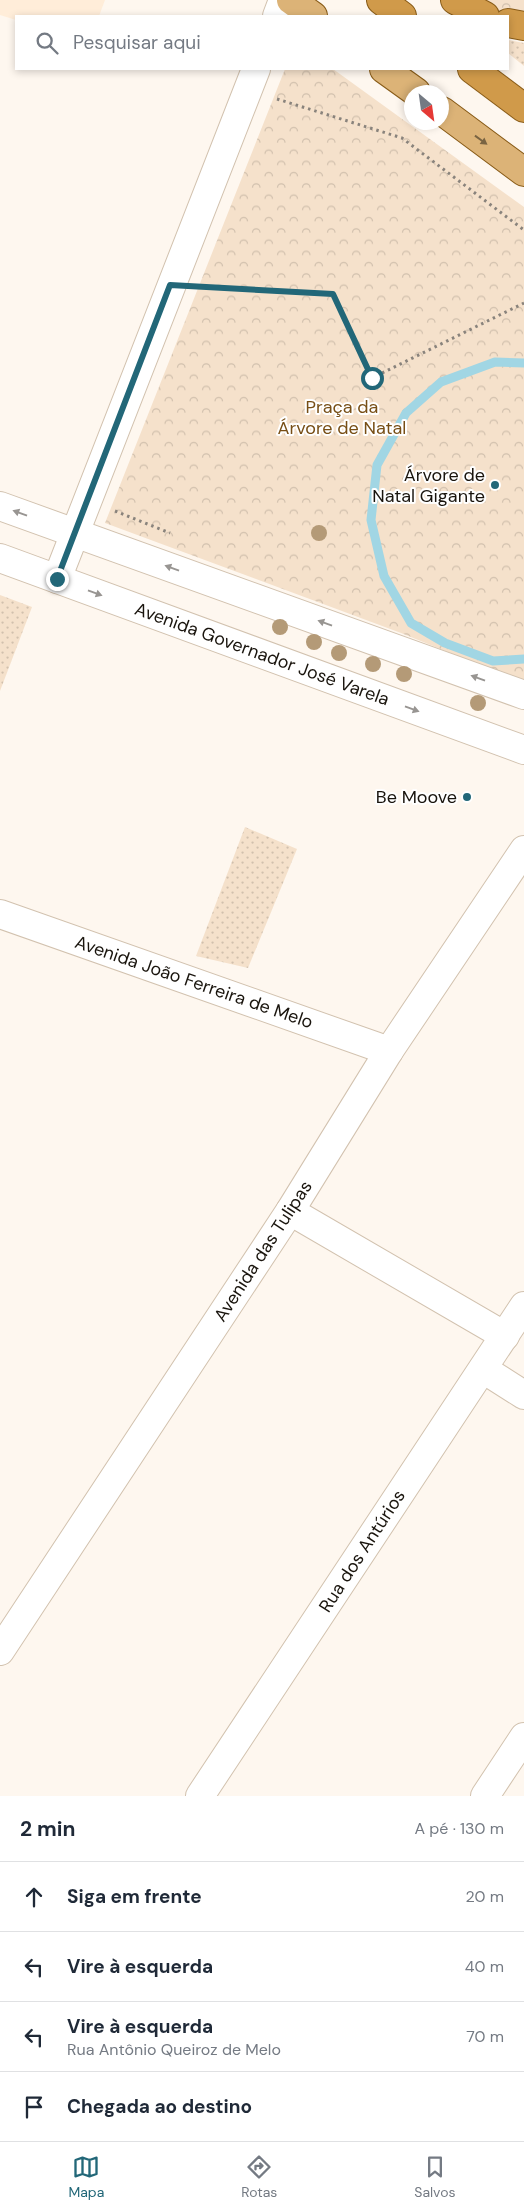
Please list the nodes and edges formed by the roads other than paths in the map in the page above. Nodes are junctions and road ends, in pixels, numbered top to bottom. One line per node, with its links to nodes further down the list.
1 (283, 0): 5 (street)
2 (291, 0): 6 (main road)
3 (381, 0): 7 (highway)
4 (455, 0): 8 (highway)
5 (277, 15)
6 (312, 15)
7 (401, 15)
8 (483, 15)
9 (509, 23): 10 (highway)
10 (524, 26)
11 (385, 70): 14 (main road)
12 (473, 70): 15 (highway)
13 (252, 79): 19 (street)
14 (406, 85)
15 (524, 108)
16 (449, 116): 17 (main road, one-way to 17)
17 (524, 172)
18 (0, 506): 19 (street, one-way to 18)
19 (74, 533): 21 (street); 22 (street, one-way to 19)
20 (0, 558): 21 (street, Avenida Governador José Varela)
21 (57, 579): 23 (street, Avenida Governador José Varela, one-way to 23)
22 (524, 695)
23 (524, 750)
24 (524, 850): 26 (street, Avenida das Tulipas)
25 (0, 914): 26 (street, Avenida João Ferreira de Melo)
26 (388, 1051): 27 (street, Avenida das Tulipas)
27 (290, 1211): 29 (street); 32 (street, Avenida das Tulipas)
28 (524, 1306): 29 (street, Rua dos Antúrios)
29 (505, 1336): 30 (street, Rua dos Antúrios)
30 (483, 1369): 31 (street); 34 (street, Rua dos Antúrios)
31 (524, 1395)
32 (0, 1652)
33 (524, 1737): 35 (street)
34 (200, 1796)
35 (485, 1796)

